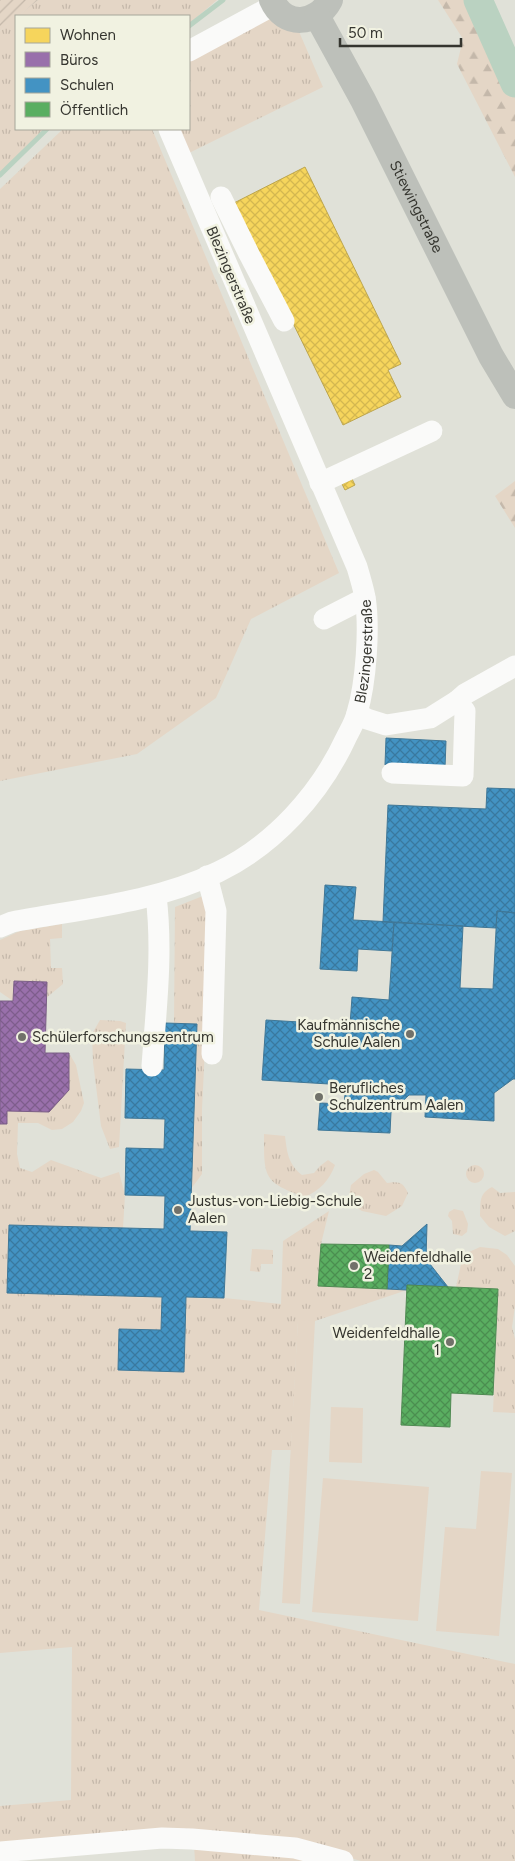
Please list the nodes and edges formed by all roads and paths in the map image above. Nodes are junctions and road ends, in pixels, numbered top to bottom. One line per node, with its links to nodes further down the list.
1 (273, 3): 2 (main road, Stiewingstraße); 3 (street)
2 (324, 8): 9 (main road, Stiewingstraße)
3 (190, 50)
4 (168, 130): 7 (street, Blezingerstraße)
5 (222, 197): 6 (street)
6 (249, 254): 7 (street); 8 (street)
7 (228, 266): 11 (street, Blezingerstraße)
8 (284, 321)
9 (515, 396)
10 (432, 431): 11 (street)
11 (320, 483): 12 (street, Blezingerstraße)
12 (365, 598): 13 (street); 16 (street, Blezingerstraße)
13 (324, 619)
14 (515, 666): 15 (street)
15 (457, 701): 16 (street); 17 (street)
16 (357, 714): 18 (street, Blezingerstraße)
17 (392, 773)
18 (207, 876): 19 (street, Blezingerstraße); 21 (street)
19 (156, 896): 20 (street, Blezingerstraße); 22 (street)
20 (0, 928)
21 (212, 1054)
22 (152, 1066)
23 (0, 1852): 24 (street)
24 (344, 1861)

